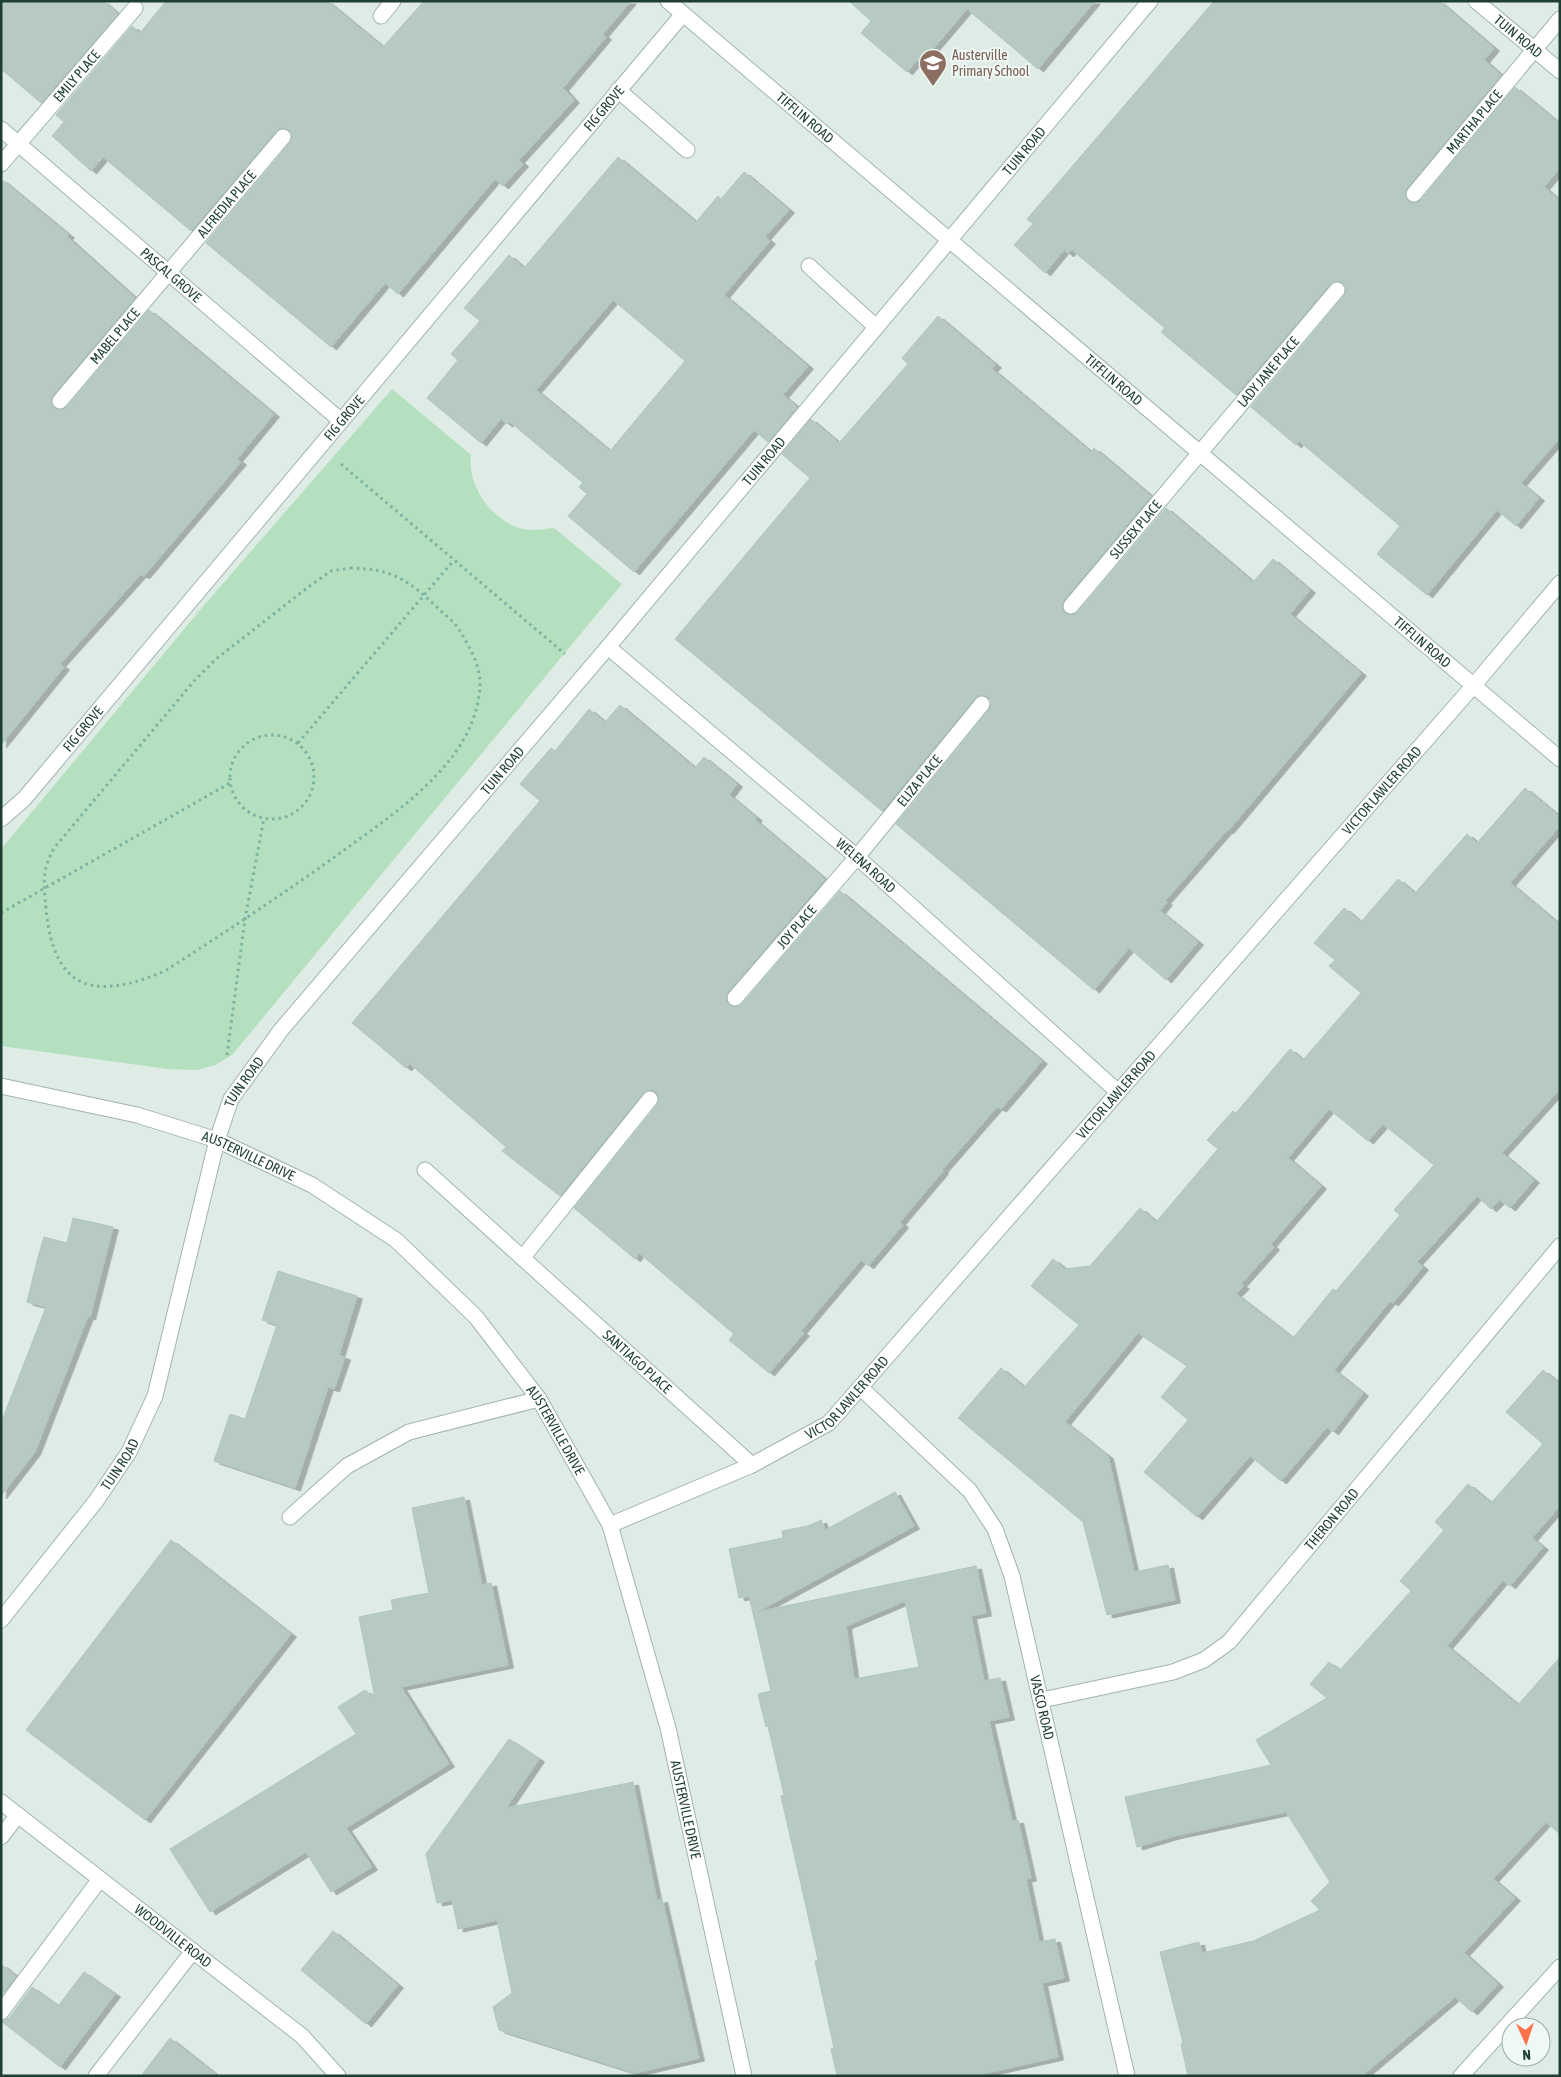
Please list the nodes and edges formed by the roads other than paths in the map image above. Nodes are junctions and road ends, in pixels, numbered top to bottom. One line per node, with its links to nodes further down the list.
1 (393, 1): 7 (street)
2 (668, 1): 6 (street, TIFFLIN ROAD)
3 (1150, 1): 18 (street, TUIN ROAD)
4 (1476, 1): 9 (street, TUIN ROAD)
5 (134, 8): 14 (street, EMILY PLACE)
6 (682, 14): 11 (street, FIG GROVE); 18 (street, TIFFLIN ROAD)
7 (381, 16)
8 (1560, 19): 9 (street, MARTHA PLACE)
9 (1535, 49): 10 (street, TUIN ROAD); 17 (street, MARTHA PLACE)
10 (1560, 71)
11 (618, 90): 15 (street); 24 (street, FIG GROVE)
12 (1, 129): 14 (street, PASCAL GROVE)
13 (283, 137): 20 (street, ALFREDIA PLACE)
14 (18, 144): 16 (street, EMILY PLACE); 20 (street, PASCAL GROVE)
15 (688, 150)
16 (1, 164)
17 (1414, 194)
18 (950, 239): 22 (street, TUIN ROAD); 25 (street, TIFFLIN ROAD)
19 (809, 266): 22 (street)
20 (170, 272): 23 (street, MABEL PLACE); 24 (street, PASCAL GROVE)
21 (1337, 290): 25 (street, LADY JANE PLACE)
22 (876, 327): 28 (street, TUIN ROAD)
23 (60, 401)
24 (340, 420): 32 (street, FIG GROVE)
25 (1200, 453): 27 (street, SUSSEX PLACE); 29 (street, TIFFLIN ROAD)
26 (1560, 583): 29 (street, VICTOR LAWLER ROAD)
27 (1071, 606)
28 (608, 647): 33 (street, WELENA ROAD); 38 (street, TUIN ROAD)
29 (1474, 685): 31 (street, TIFFLIN ROAD); 36 (street, VICTOR LAWLER ROAD)
30 (982, 704): 33 (street, ELIZA PLACE)
31 (1560, 759)
32 (1, 819)
33 (857, 857): 34 (street, JOY PLACE); 36 (street, WELENA ROAD)
34 (735, 998)
35 (1, 1086): 38 (street, AUSTERVILLE DRIVE)
36 (1117, 1091): 42 (street, VICTOR LAWLER ROAD)
37 (650, 1099): 41 (street)
38 (217, 1140): 43 (street, AUSTERVILLE DRIVE); 47 (street, TUIN ROAD)
39 (425, 1170): 41 (street, SANTIAGO PLACE)
40 (1560, 1246): 48 (street, THERON ROAD)
41 (523, 1256): 44 (street, SANTIAGO PLACE)
42 (862, 1389): 44 (street, VICTOR LAWLER ROAD); 48 (street, VASCO ROAD)
43 (539, 1399): 45 (street); 46 (street, AUSTERVILLE DRIVE)
44 (752, 1465): 46 (street, VICTOR LAWLER ROAD)
45 (290, 1517)
46 (610, 1525): 58 (street, AUSTERVILLE DRIVE)
47 (1, 1620)
48 (1042, 1700): 59 (street, VASCO ROAD)
49 (1, 1802): 50 (street, WOODVILLE ROAD)
50 (18, 1815): 51 (street); 52 (street, WOODVILLE ROAD)
51 (1, 1837)
52 (100, 1879): 53 (street, WOODVILLE ROAD); 55 (street)
53 (193, 1951): 56 (street); 57 (street, WOODVILLE ROAD)
54 (1560, 1967): 60 (street)
55 (1, 2012)
56 (96, 2076)
57 (338, 2076)
58 (744, 2076)
59 (1127, 2076)
60 (1461, 2076)

